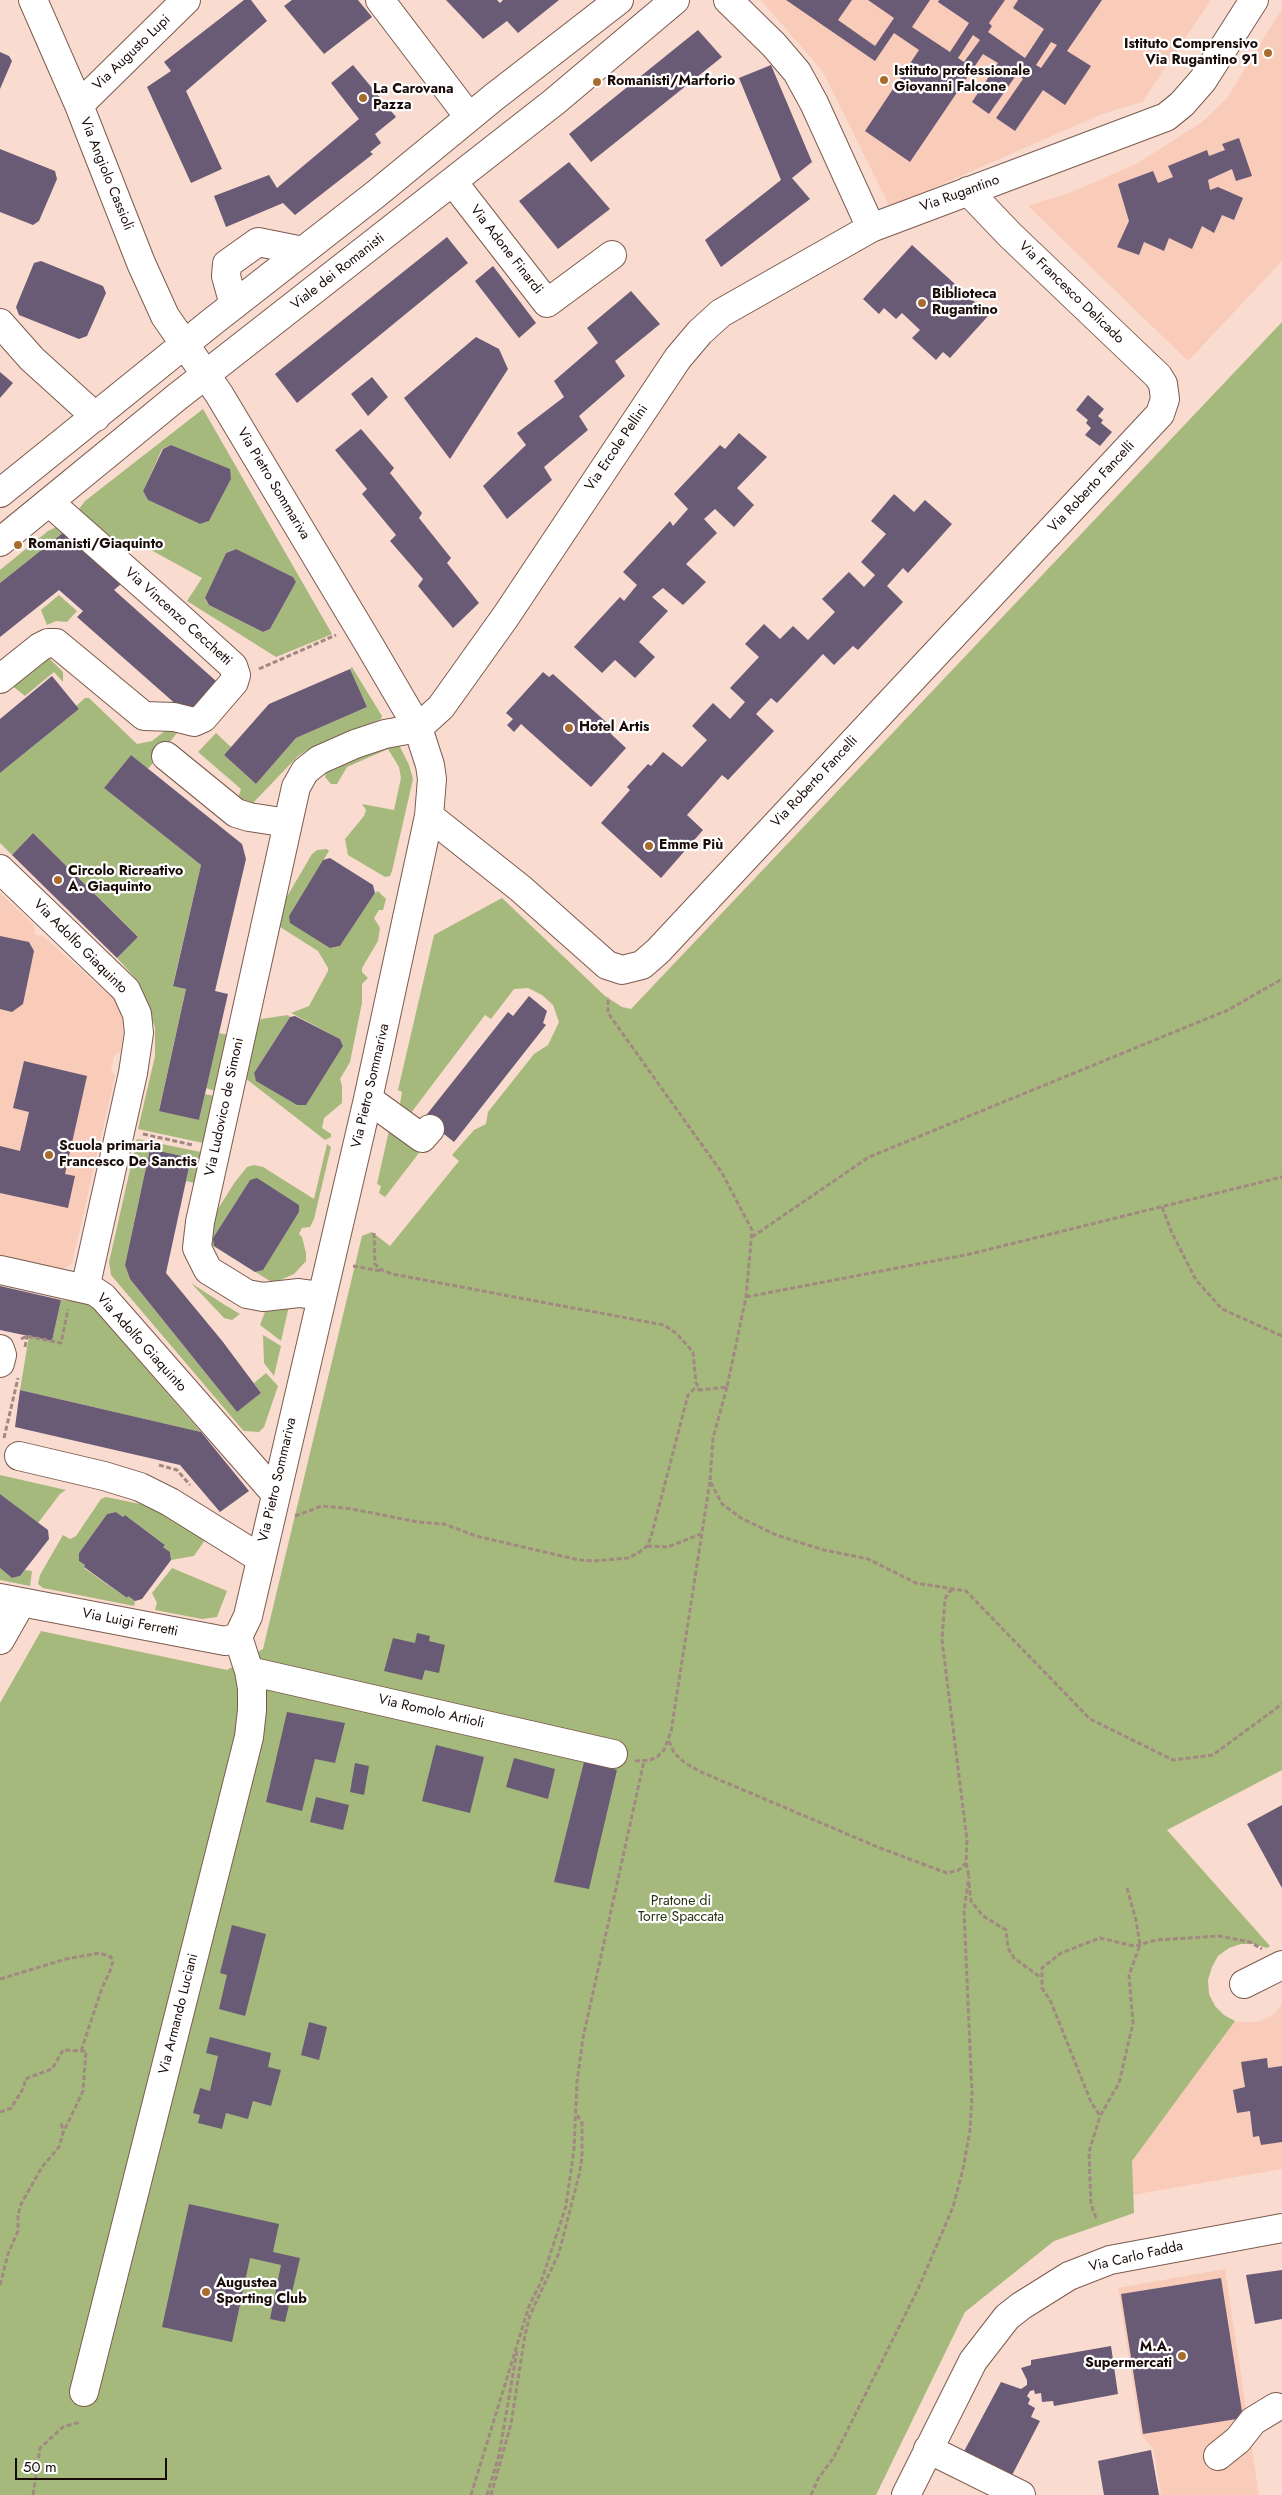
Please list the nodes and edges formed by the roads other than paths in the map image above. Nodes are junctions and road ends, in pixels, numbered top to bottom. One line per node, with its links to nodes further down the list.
1 (34, 0): 8 (street, Via Angiolo Cassioli)
2 (186, 0): 8 (street, Via Augusto Lupi)
3 (380, 0): 9 (street)
4 (619, 0): 9 (street)
5 (675, 0): 10 (street, Viale dei Romanisti)
6 (728, 0): 12 (street)
7 (1254, 0): 11 (street, Via Rugantino)
8 (79, 106): 17 (street, Via Angiolo Cassioli)
9 (469, 117): 13 (street)
10 (453, 182): 14 (street, Via Adone Finardi); 18 (street, Viale dei Romanisti)
11 (968, 191): 12 (street, Via Rugantino); 19 (street, Via Francesco Delicado)
12 (871, 228): 25 (street, Via Ercole Pellini)
13 (302, 252): 15 (street); 15 (street)
14 (612, 255)
15 (234, 305): 17 (street)
16 (0, 323): 20 (street)
17 (185, 345): 18 (street, Via Pietro Sommariva); 20 (street)
18 (207, 375): 22 (street, Viale dei Romanisti); 25 (street, Via Pietro Sommariva)
19 (1165, 399): 27 (street, Via Roberto Fancelli)
20 (96, 417): 21 (street)
21 (0, 493)
22 (49, 502): 23 (street, Viale dei Romanisti); 24 (street, Via Vincenzo Cecchetti)
23 (0, 542)
24 (0, 679)
25 (418, 728): 27 (street, Via Pietro Sommariva); 28 (street, Via Ludovico de Simoni)
26 (166, 756): 28 (street)
27 (429, 816): 30 (street, Via Pietro Sommariva)
28 (288, 823): 34 (street, Via Ludovico de Simoni)
29 (0, 869): 33 (street, Via Adolfo Giaquinto)
30 (368, 1099): 31 (street); 34 (street, Via Pietro Sommariva)
31 (430, 1129)
32 (0, 1270): 33 (street)
33 (79, 1288): 38 (street, Via Adolfo Giaquinto)
34 (322, 1296): 38 (street, Via Pietro Sommariva)
35 (0, 1350): 36 (street)
36 (0, 1363)
37 (19, 1456): 39 (street, Via Pietro Sommariva)
38 (276, 1493): 39 (street, Via Pietro Sommariva)
39 (260, 1558): 41 (street, Via Pietro Sommariva)
40 (7, 1604): 41 (street, Via Luigi Ferretti); 42 (street)
41 (238, 1637): 43 (street, Via Armando Luciani)
42 (0, 1640)
43 (249, 1671): 44 (street, Via Romolo Artioli); 48 (street, Via Armando Luciani)
44 (614, 1754)
45 (1272, 1957): 46 (street)
46 (1244, 1984)
47 (1282, 2228): 50 (street, Via Carlo Fadda)
48 (84, 2392)
49 (1276, 2407): 51 (street)
50 (928, 2449): 52 (street, Via Carlo Fadda); 53 (street)
51 (1218, 2456)
52 (906, 2495)
53 (1021, 2495)

